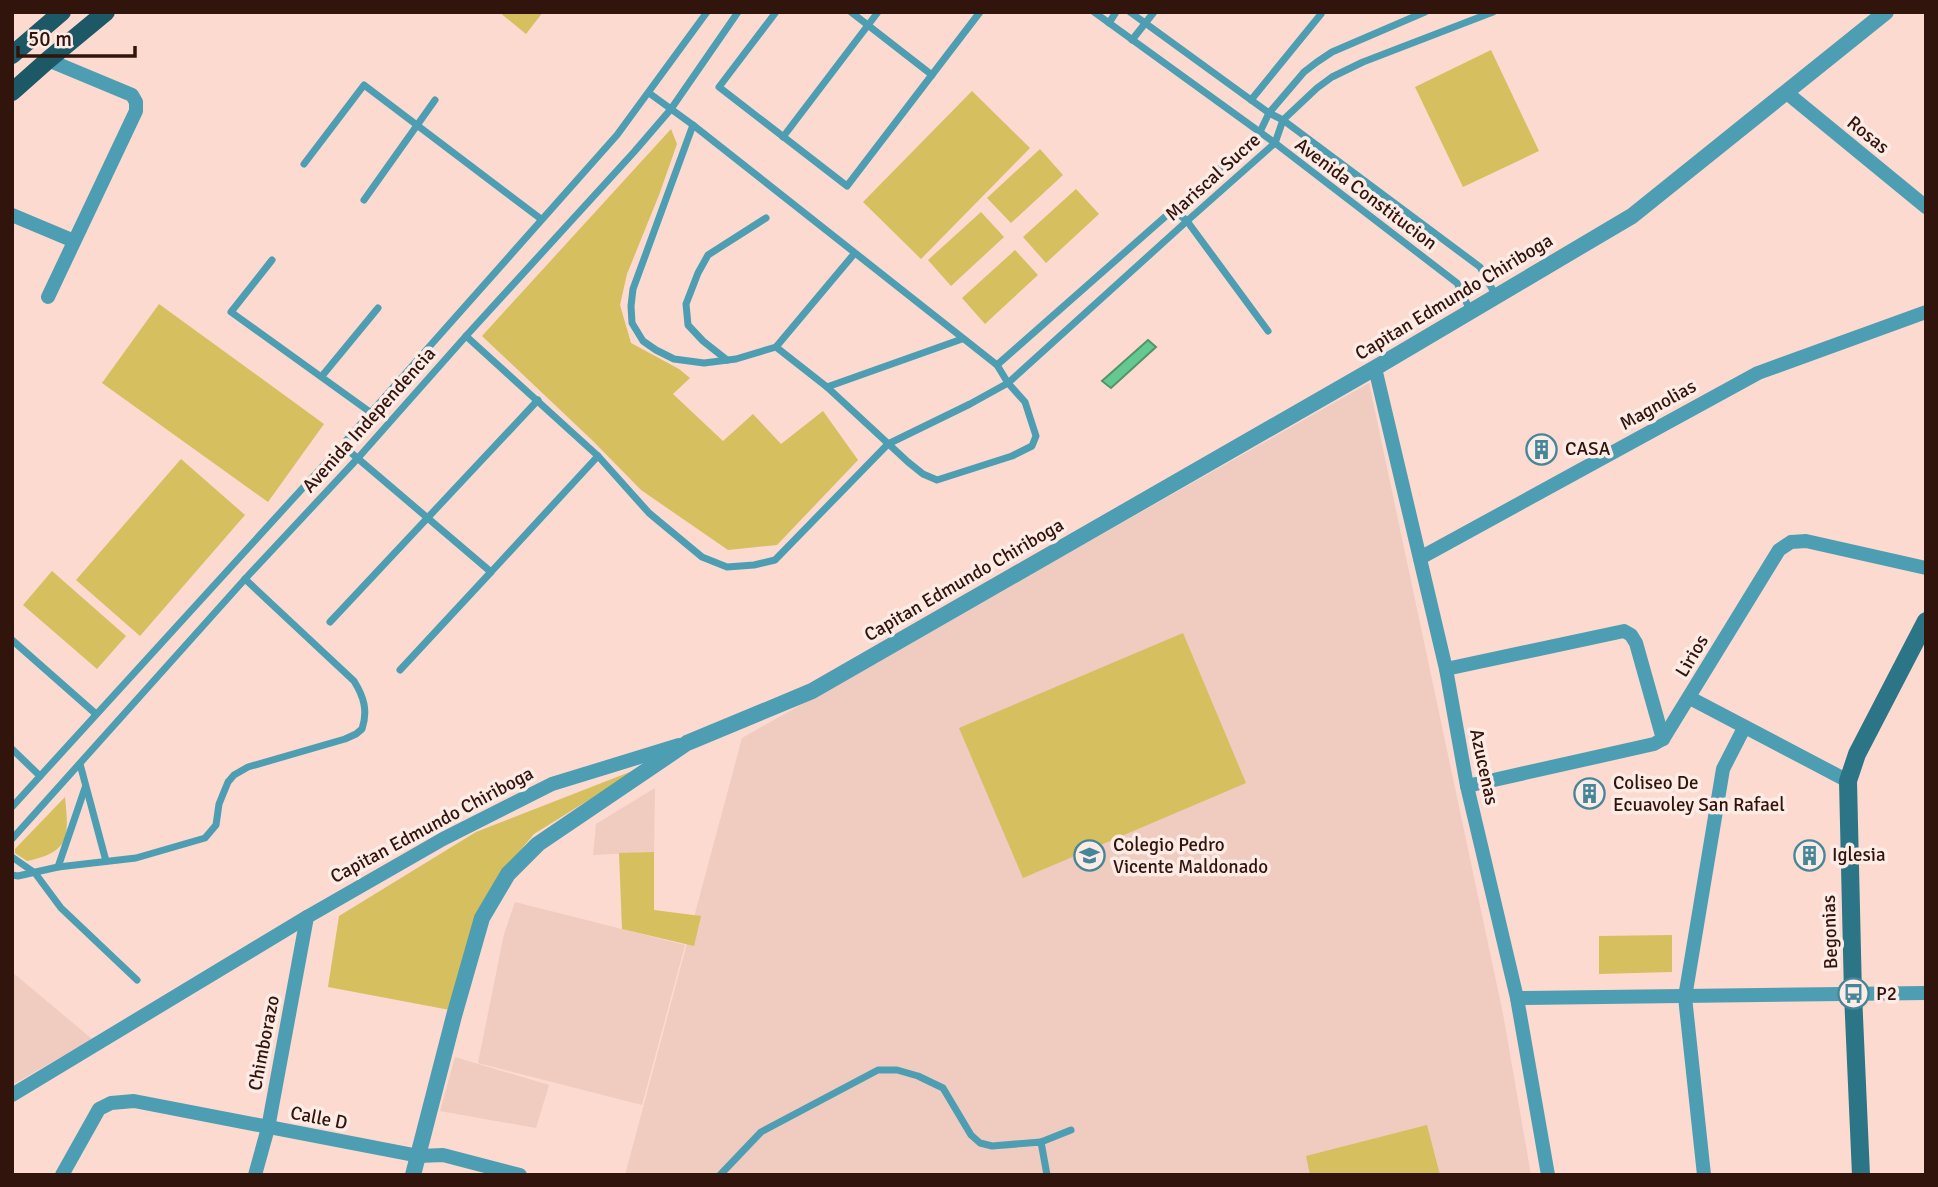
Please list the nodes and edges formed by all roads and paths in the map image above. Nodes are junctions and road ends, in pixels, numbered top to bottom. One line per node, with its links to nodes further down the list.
1 (62, 12): 21 (main road)
2 (106, 12): 22 (main road)
3 (707, 12): 25 (lane, Avenida Independencia)
4 (738, 12): 29 (lane, Avenida Independencia)
5 (776, 12): 35 (lane)
6 (851, 12): 19 (lane)
7 (878, 12): 19 (lane)
8 (979, 12): 23 (lane)
9 (1094, 12): 17 (lane, Avenida Constitucion)
10 (1116, 12): 17 (lane)
11 (1130, 12): 18 (lane, Avenida Constitucion)
12 (1154, 12): 18 (lane)
13 (1425, 12): 30 (lane, Mariscal Sucre)
14 (1493, 12): 31 (lane, Mariscal Sucre)
15 (1886, 12): 26 (street, Capitan Edmundo Chiriboga)
16 (1321, 13): 28 (lane)
17 (1108, 23): 20 (lane, Avenida Constitucion)
18 (1146, 23): 20 (lane); 28 (lane, Avenida Constitucion)
19 (868, 25): 23 (lane); 35 (lane)
20 (1132, 40): 34 (lane, Avenida Constitucion)
21 (12, 55)
22 (48, 60): 24 (main road); 45 (street)
23 (932, 75): 35 (lane)
24 (12, 92)
25 (649, 93): 29 (lane); 43 (lane, Avenida Independencia)
26 (1787, 93): 39 (street, Rosas); 49 (street, Capitan Edmundo Chiriboga)
27 (435, 100): 33 (lane)
28 (1251, 100): 30 (lane, Avenida Constitucion)
29 (671, 109): 32 (lane); 54 (lane, Avenida Independencia)
30 (1269, 113): 31 (lane, Avenida Constitucion); 34 (lane, Mariscal Sucre)
31 (1283, 120): 36 (lane, Mariscal Sucre); 49 (lane, Avenida Constitucion)
32 (693, 125): 46 (lane); 57 (lane)
33 (417, 126): 37 (lane); 38 (lane); 43 (lane)
34 (1259, 134): 36 (lane, Avenida Constitucion); 40 (lane, Mariscal Sucre)
35 (783, 137)
36 (1275, 144): 44 (lane, Mariscal Sucre); 51 (lane, Avenida Constitucion)
37 (304, 164)
38 (364, 200)
39 (1926, 207)
40 (1173, 209): 44 (lane); 58 (lane, Mariscal Sucre)
41 (12, 215): 45 (street)
42 (766, 218): 57 (lane)
43 (541, 219): 64 (lane, Avenida Independencia)
44 (1187, 221): 53 (lane); 61 (lane, Mariscal Sucre)
45 (74, 241): 48 (street)
46 (854, 254): 55 (lane); 56 (lane)
47 (272, 260): 60 (lane)
48 (48, 297)
49 (1496, 297): 51 (street, Capitan Edmundo Chiriboga)
50 (378, 308): 60 (lane)
51 (1471, 312): 59 (street, Capitan Edmundo Chiriboga)
52 (1926, 312): 70 (street, Magnolias)
53 (1268, 331)
54 (466, 336): 63 (lane); 68 (lane, Avenida Independencia)
55 (962, 339): 58 (lane); 62 (lane)
56 (776, 346): 57 (lane); 62 (lane)
57 (727, 360)
58 (996, 365): 61 (lane)
59 (1375, 368): 70 (street, Azucenas); 83 (street, Capitan Edmundo Chiriboga)
60 (322, 376): 64 (lane)
61 (1008, 383): 66 (lane, Mariscal Sucre); 66 (lane)
62 (827, 387): 66 (lane)
63 (538, 400): 67 (lane); 69 (lane)
64 (370, 412): 65 (lane, Avenida Independencia)
65 (342, 444): 68 (lane); 80 (lane, Avenida Independencia)
66 (887, 444): 67 (lane)
67 (598, 456): 72 (lane)
68 (358, 458): 69 (lane); 73 (lane, Avenida Independencia)
69 (427, 517): 72 (lane); 75 (lane)
70 (1420, 558): 77 (street, Azucenas)
71 (1926, 568): 79 (street, Lirios)
72 (491, 572): 78 (lane)
73 (245, 579): 85 (lane, Avenida Independencia); 93 (lane)
74 (1926, 621): 87 (main road, Begonias)
75 (330, 622)
76 (12, 640): 80 (lane)
77 (1446, 669): 82 (street); 88 (street, Azucenas)
78 (400, 670)
79 (1690, 698): 81 (street); 82 (street, Lirios)
80 (96, 714): 86 (lane, Avenida Independencia)
81 (1744, 728): 87 (street); 101 (street)
82 (1663, 739): 88 (street)
83 (687, 743): 97 (street, Capitan Edmundo Chiriboga); 107 (street)
84 (12, 749): 86 (lane)
85 (79, 764): 89 (lane); 91 (lane, Avenida Independencia)
86 (40, 776): 90 (lane, Avenida Independencia)
87 (1848, 781): 100 (main road, Begonias)
88 (1468, 786): 102 (street, Azucenas)
89 (86, 787): 93 (lane); 94 (lane)
90 (12, 807)
91 (12, 839)
92 (12, 857): 95 (lane)
93 (106, 861): 94 (lane)
94 (58, 867): 95 (lane)
95 (35, 873): 96 (lane); 98 (lane)
96 (12, 875)
97 (307, 917): 103 (street, Capitan Edmundo Chiriboga); 104 (street, Chimborazo)
98 (137, 980)
99 (1926, 993): 100 (street)
100 (1853, 994): 101 (street); 116 (main road, Begonias)
101 (1685, 997): 102 (street); 115 (street)
102 (1517, 998): 114 (street, Azucenas)
103 (12, 1095)
104 (268, 1128): 107 (street, Calle D); 108 (street, Calle D); 109 (street, Chimborazo)
105 (1070, 1130): 106 (lane)
106 (1041, 1142): 112 (lane); 113 (lane)
107 (419, 1156): 110 (street); 111 (street, Calle D)
108 (62, 1175)
109 (256, 1175)
110 (413, 1175)
111 (520, 1175)
112 (720, 1175)
113 (1047, 1175)
114 (1548, 1175)
115 (1703, 1175)
116 (1861, 1175)

